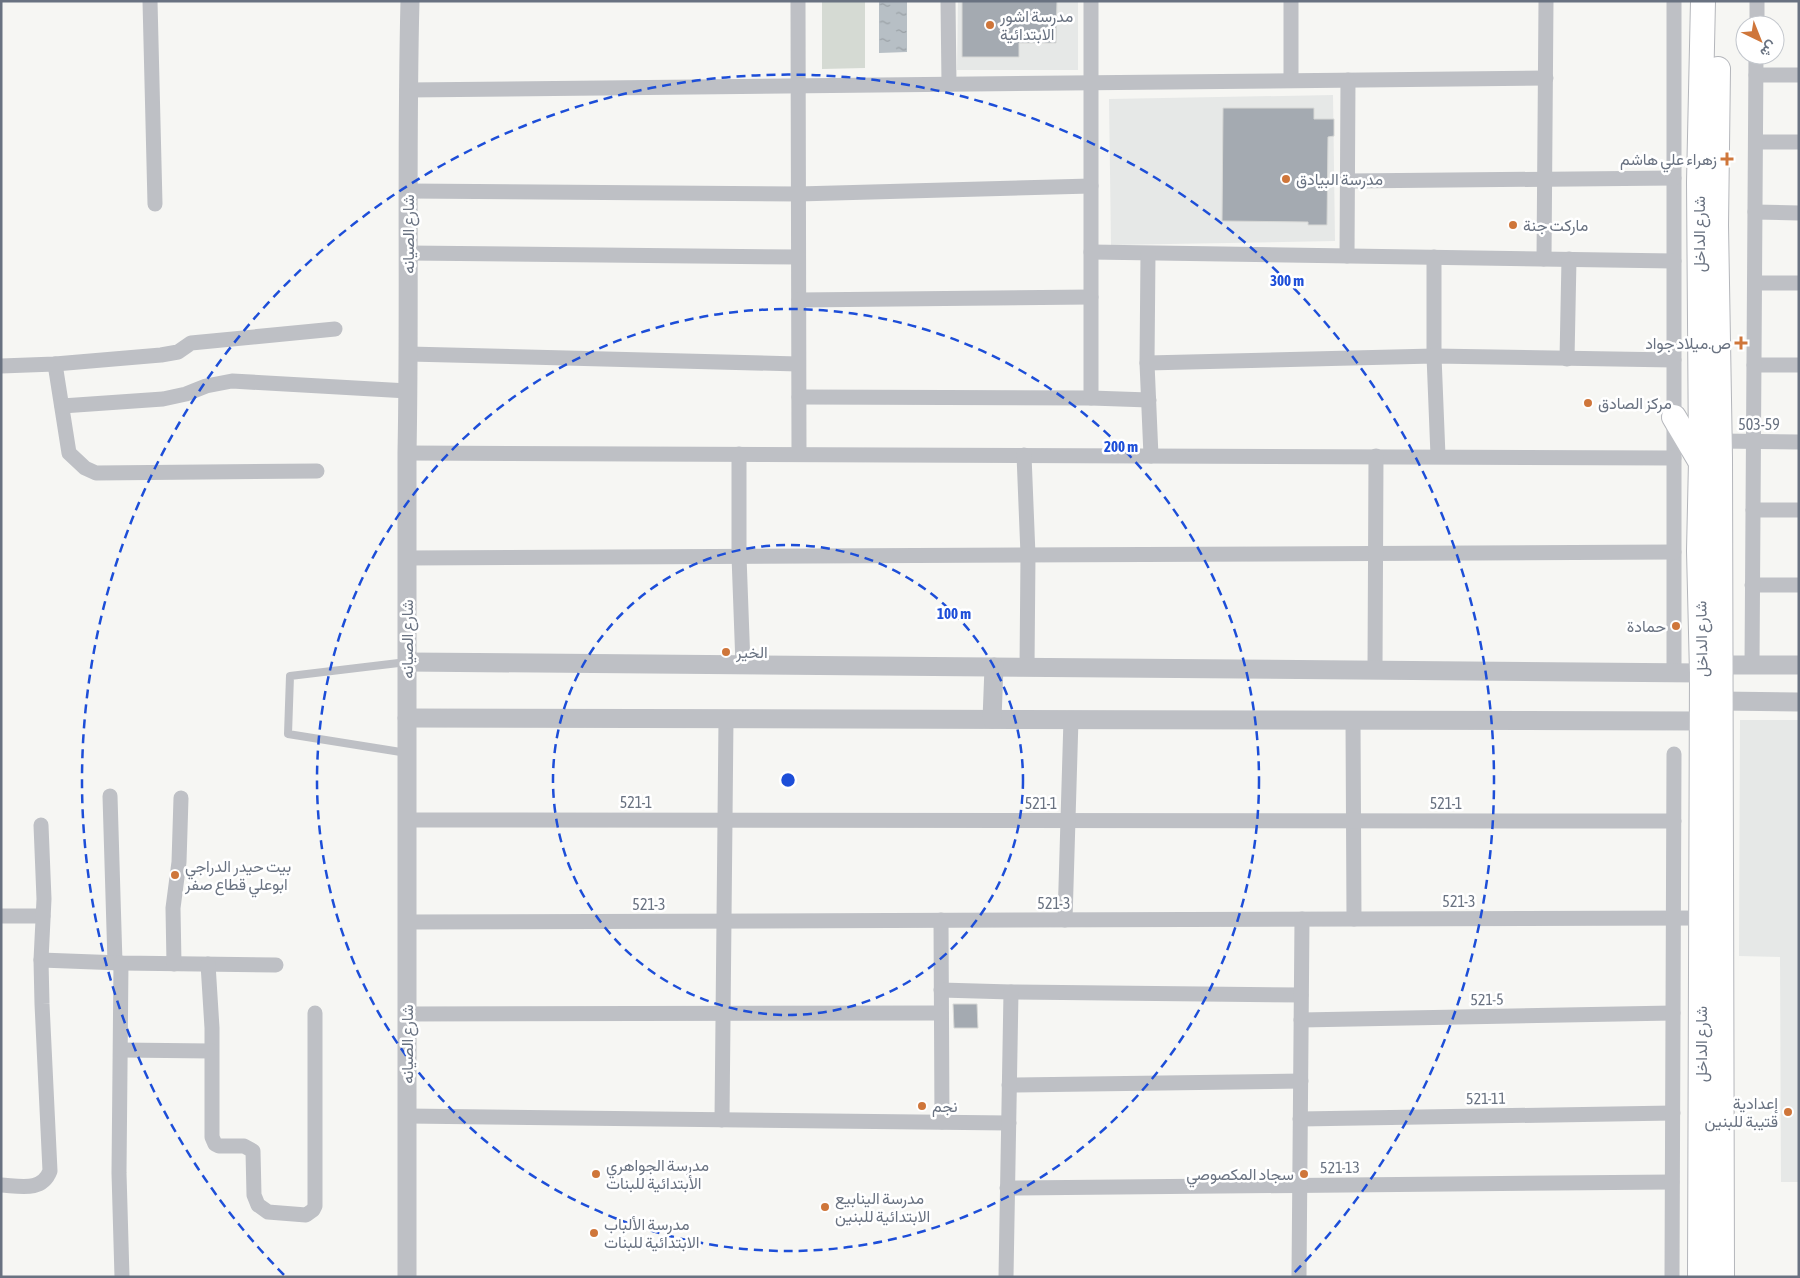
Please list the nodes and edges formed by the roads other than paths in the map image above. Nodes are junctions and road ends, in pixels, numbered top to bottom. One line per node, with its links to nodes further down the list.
1 (150, 1): 31 (street)
2 (410, 1): 22 (street, شارع الصيانه)
3 (798, 1): 21 (street)
4 (948, 1): 20 (street)
5 (1091, 1): 19 (street)
6 (1291, 1): 17 (street)
7 (1546, 1): 16 (street)
8 (1674, 1): 25 (street)
9 (1703, 1): 75 (main road, شارع الداخل)
10 (1719, 1): 64 (main road, شارع الداخل)
11 (1757, 1): 12 (street)
12 (1756, 15)
13 (1756, 65): 14 (street)
14 (1756, 75): 15 (street); 23 (street)
15 (1799, 75)
16 (1546, 78): 18 (street); 26 (street)
17 (1291, 80): 18 (street); 19 (street)
18 (1348, 80): 27 (street)
19 (1092, 82): 20 (street); 28 (street)
20 (949, 84): 21 (street)
21 (798, 86): 22 (street); 30 (street)
22 (407, 90): 29 (street, شارع الصيانه)
23 (1756, 142): 24 (street); 32 (street)
24 (1799, 142)
25 (1674, 178): 26 (street); 42 (street)
26 (1545, 179): 27 (street); 40 (street)
27 (1348, 181): 37 (street)
28 (1092, 186): 30 (street); 34 (street)
29 (408, 191): 30 (street); 35 (street, شارع الصيانه)
30 (798, 194): 38 (street)
31 (155, 204)
32 (1755, 212): 33 (street); 43 (street)
33 (1799, 213)
34 (1092, 252): 36 (street); 45 (street)
35 (408, 253): 38 (street); 48 (street, شارع الصيانه)
36 (1148, 254): 37 (street); 52 (street)
37 (1347, 256): 39 (street)
38 (798, 257): 46 (street)
39 (1434, 257): 40 (street); 49 (street)
40 (1544, 259): 41 (street)
41 (1569, 259): 42 (street); 50 (street)
42 (1674, 261): 51 (street)
43 (1755, 282): 44 (street); 56 (street)
44 (1799, 283)
45 (1092, 297): 46 (street); 60 (street)
46 (798, 300): 54 (street)
47 (335, 330): 53 (street)
48 (409, 354): 54 (street); 58 (street, شارع الصيانه)
49 (1434, 356): 50 (street); 52 (street); 73 (street)
50 (1567, 359): 51 (street)
51 (1674, 360): 63 (street)
52 (1147, 363): 61 (street)
53 (55, 364): 55 (street); 62 (street)
54 (798, 364): 59 (street)
55 (1, 366)
56 (1754, 366): 57 (street); 65 (street)
57 (1799, 366)
58 (408, 391): 62 (street); 67 (street, شارع الصيانه)
59 (798, 397): 60 (street); 69 (street)
60 (1091, 398): 61 (street)
61 (1149, 400): 71 (street)
62 (62, 406): 76 (street)
63 (1674, 418): 74 (street); 75 (main road)
64 (1720, 442): 65 (street, 503-59); 92 (main road, شارع الداخل)
65 (1754, 442): 66 (street, 503-59); 77 (street)
66 (1799, 442)
67 (407, 453): 68 (street); 83 (street, شارع الصيانه)
68 (739, 454): 69 (street); 82 (street)
69 (799, 454): 70 (street)
70 (1024, 455): 71 (street); 81 (street)
71 (1151, 456): 72 (street)
72 (1376, 456): 73 (street); 80 (street)
73 (1438, 456): 74 (street)
74 (1674, 458): 79 (street)
75 (1701, 461): 92 (main road, شارع الداخل)
76 (317, 471)
77 (1753, 510): 78 (street); 84 (street)
78 (1799, 510)
79 (1674, 552): 80 (street); 94 (street)
80 (1376, 553): 81 (street); 93 (street)
81 (1028, 555): 82 (street); 91 (street)
82 (739, 556): 83 (street); 87 (street)
83 (408, 558): 86 (street, شارع الصيانه)
84 (1752, 585): 85 (street); 88 (street)
85 (1799, 585)
86 (408, 662): 87 (street); 97 (street, شارع الصيانه); 103 (lane)
87 (743, 665): 90 (street)
88 (1752, 665): 89 (street); 92 (street)
89 (1799, 665)
90 (994, 667): 91 (street); 99 (street)
91 (1026, 667): 93 (street)
92 (1711, 669): 94 (street); 95 (main road, شارع الداخل); 102 (main road, شارع الداخل)
93 (1375, 670): 94 (street)
94 (1674, 672)
95 (1721, 701): 96 (street); 157 (main road, شارع الداخل)
96 (1799, 702)
97 (407, 718): 98 (street); 103 (street, شارع الصيانه)
98 (726, 719): 99 (street); 108 (street)
99 (992, 719): 100 (street)
100 (1071, 719): 101 (street); 109 (street)
101 (1353, 720): 102 (street); 110 (street)
102 (1702, 721): 116 (main road, شارع الداخل)
103 (407, 753): 107 (street, شارع الصيانه)
104 (1674, 754): 111 (street)
105 (110, 796): 124 (street)
106 (182, 798): 125 (street)
107 (408, 820): 108 (street, 521-1); 122 (street, شارع الصيانه)
108 (725, 820): 109 (street, 521-1); 121 (street)
109 (1068, 820): 110 (street, 521-1); 120 (street)
110 (1354, 820): 111 (street, 521-1); 118 (street)
111 (1674, 820): 115 (street)
112 (41, 825): 114 (street)
113 (1, 916): 114 (street)
114 (43, 916): 123 (street)
115 (1674, 918): 116 (street, 521-3); 118 (street, 521-3); 134 (street)
116 (1701, 918): 156 (main road, شارع الداخل)
117 (1302, 919): 118 (street, 521-3); 120 (street, 521-3); 130 (street)
118 (1354, 919)
119 (940, 920): 120 (street, 521-3); 121 (street, 521-3); 128 (street)
120 (1065, 920)
121 (724, 921): 122 (street, 521-3); 132 (street)
122 (408, 922): 135 (street, شارع الصيانه)
123 (41, 960): 124 (street); 148 (street)
124 (118, 963): 125 (street); 137 (street)
125 (174, 964): 126 (street)
126 (208, 964): 127 (street); 138 (street)
127 (276, 965)
128 (941, 990): 129 (street); 133 (street)
129 (1011, 992): 130 (street); 140 (street)
130 (1301, 995): 136 (street)
131 (315, 1013): 138 (street)
132 (723, 1013): 133 (street); 135 (street); 144 (street)
133 (941, 1013): 145 (street)
134 (1673, 1013): 136 (street, 521-5); 141 (street)
135 (407, 1014): 142 (street, شارع الصيانه)
136 (1301, 1020): 139 (street)
137 (121, 1050): 138 (street); 151 (street)
138 (211, 1051)
139 (1301, 1080): 140 (street); 143 (street)
140 (1010, 1085): 146 (street)
141 (1673, 1113): 143 (street, 521-11); 147 (street)
142 (407, 1116): 144 (street); 152 (street, شارع الصيانه)
143 (1300, 1119): 149 (street)
144 (722, 1120): 145 (street)
145 (942, 1122): 146 (street)
146 (1009, 1123): 150 (street)
147 (1672, 1182): 149 (street, 521-13); 155 (street)
148 (1, 1185)
149 (1300, 1185): 150 (street, 521-13); 154 (street)
150 (1008, 1188): 153 (street)
151 (122, 1277)
152 (408, 1277)
153 (1006, 1277)
154 (1300, 1277)
155 (1672, 1277)
156 (1700, 1277)
157 (1722, 1277)

